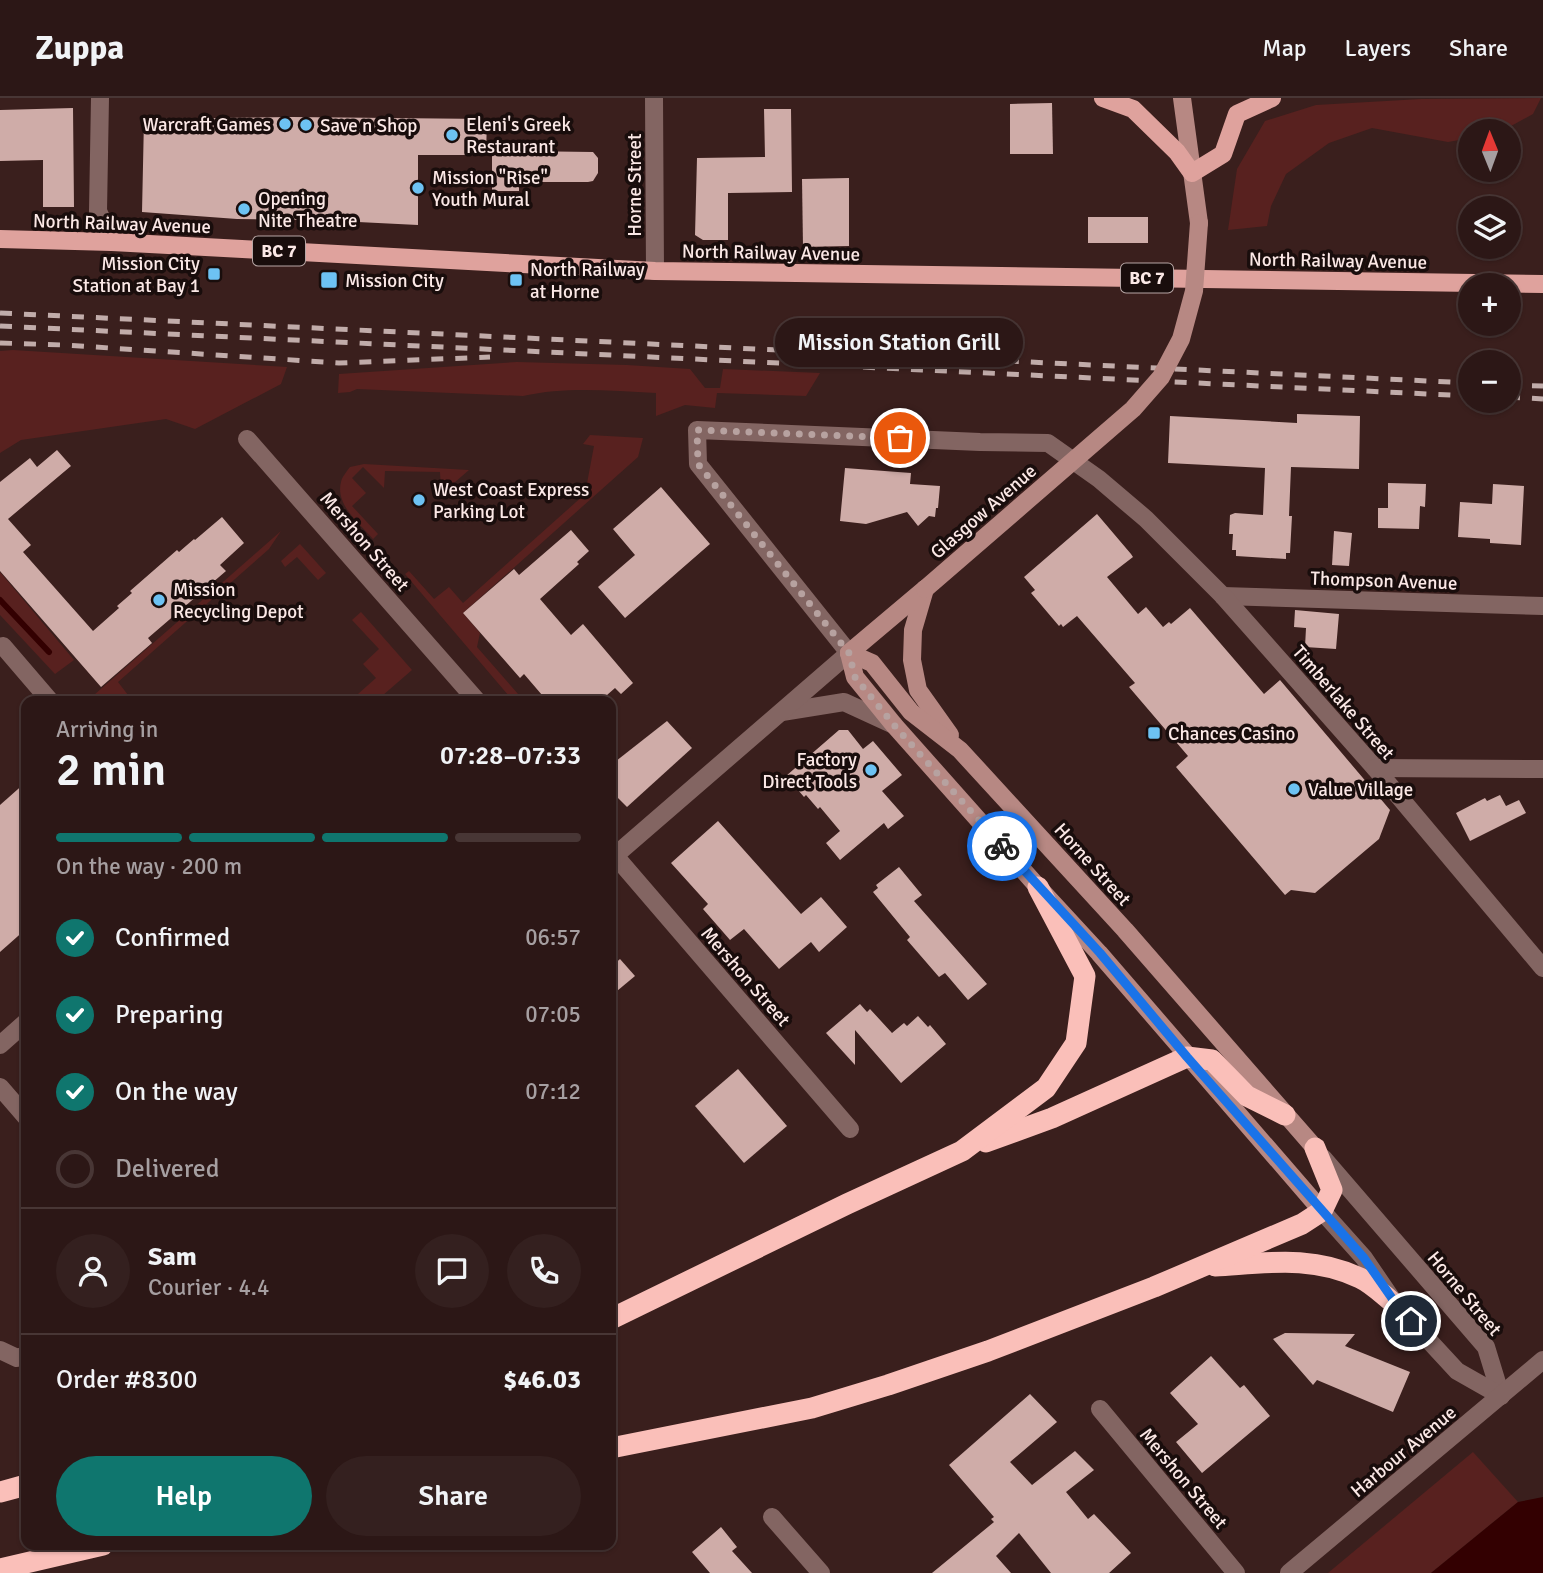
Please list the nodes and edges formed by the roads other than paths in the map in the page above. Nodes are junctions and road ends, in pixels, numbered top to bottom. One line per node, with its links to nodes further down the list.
1 (100, 98): 8 (street)
2 (654, 98): 9 (street, Horne Street)
3 (1102, 98): 6 (main road)
4 (1182, 98): 6 (main road, Glasgow Avenue)
5 (1272, 98): 6 (main road)
6 (1192, 173): 13 (main road, Glasgow Avenue, bridge)
7 (0, 239): 8 (main road, North Railway Avenue / BC 7)
8 (112, 242): 9 (main road, North Railway Avenue / BC 7)
9 (655, 271): 10 (main road, North Railway Avenue / BC 7)
10 (1543, 284)
11 (697, 430): 14 (street, Timberlake Street); 17 (street, Horne Street)
12 (247, 439): 19 (street, Mershon Street)
13 (925, 589): 17 (main road, Glasgow Avenue); 22 (main road)
14 (1223, 596): 15 (street, Thompson Avenue); 23 (street, Timberlake Street)
15 (1543, 606)
16 (3, 646): 18 (street)
17 (849, 653): 20 (street, Glasgow Avenue); 21 (main road, Horne Street); 22 (main road, Horne Street)
18 (46, 696)
19 (473, 696)
20 (782, 712): 21 (street); 25 (street, Glasgow Avenue)
21 (894, 725): 27 (main road, Horne Street)
22 (960, 750): 34 (main road, Horne Street)
23 (1375, 768): 24 (street); 28 (street, Timberlake Street)
24 (1543, 769)
25 (616, 852)
26 (616, 860): 35 (street, Mershon Street)
27 (1038, 887): 31 (main road, Horne Street); 37 (highway)
28 (1543, 968)
29 (21, 1026): 30 (street)
30 (0, 1045)
31 (1187, 1057): 34 (highway); 37 (highway); 38 (main road, Horne Street)
32 (0, 1087): 33 (street)
33 (21, 1111)
34 (1286, 1115): 36 (main road, Horne Street)
35 (850, 1129)
36 (1315, 1148): 38 (highway); 45 (street, Horne Street)
37 (962, 1151): 41 (highway)
38 (1322, 1211): 39 (highway); 40 (street, Horne Street)
39 (1199, 1268): 40 (highway); 47 (highway)
40 (1396, 1304): 45 (street, Horne Street)
41 (616, 1317)
42 (0, 1350): 43 (street)
43 (21, 1357)
44 (1543, 1360): 45 (street, Harbour Avenue)
45 (1502, 1396): 55 (street, Harbour Avenue)
46 (1100, 1409): 54 (street, Mershon Street)
47 (616, 1447)
48 (21, 1486): 49 (highway)
49 (0, 1492)
50 (772, 1517): 53 (street)
51 (82, 1550): 52 (highway)
52 (0, 1569)
53 (821, 1573)
54 (1236, 1573)
55 (1289, 1573)

